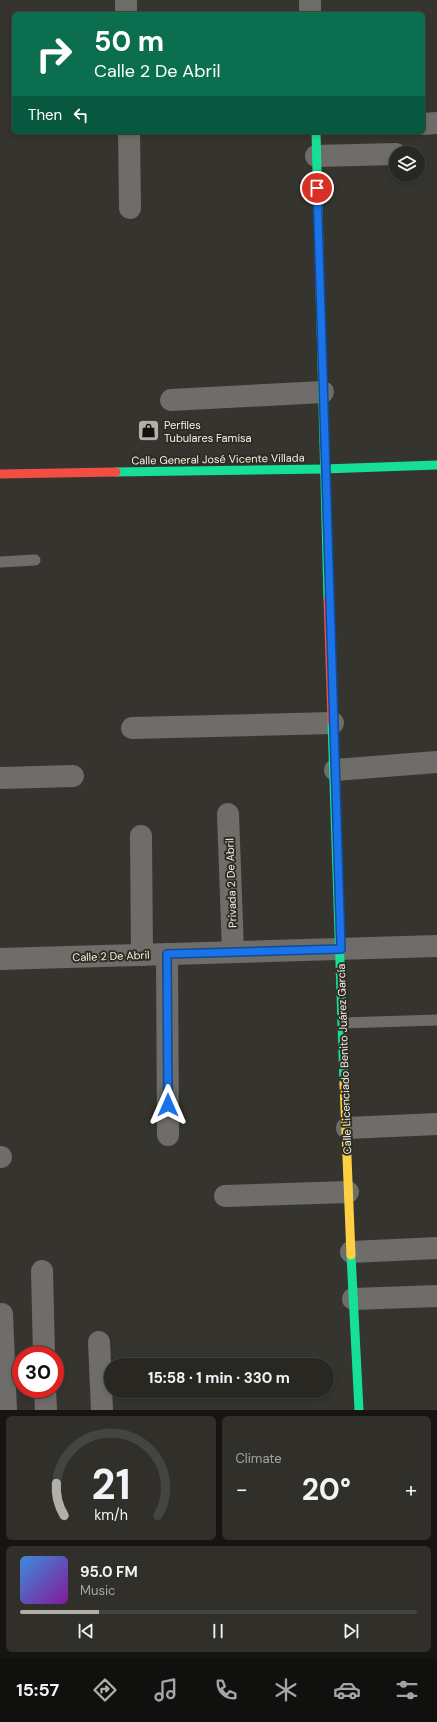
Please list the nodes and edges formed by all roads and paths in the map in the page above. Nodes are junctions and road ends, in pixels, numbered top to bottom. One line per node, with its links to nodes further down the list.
1 (126, 0): 3 (street)
2 (310, 0): 4 (street)
3 (126, 12)
4 (310, 12)
5 (425, 124): 6 (street)
6 (437, 124)
7 (129, 134): 11 (street)
8 (316, 134): 10 (street, Calle Licenciado Benito Juárez García)
9 (389, 154): 10 (street)
10 (316, 156): 12 (street, Calle Licenciado Benito Juárez García)
11 (130, 208)
12 (323, 392): 13 (street); 15 (street, Calle Licenciado Benito Juárez García)
13 (172, 400)
14 (437, 464): 15 (street, Calle General José Vicente Villada)
15 (324, 469): 16 (street, Calle General José Vicente Villada); 19 (street, Calle Licenciado Benito Juárez García)
16 (0, 474)
17 (35, 560): 18 (lane)
18 (0, 562)
19 (333, 723): 20 (street); 22 (street, Calle Licenciado Benito Juárez García)
20 (132, 728)
21 (437, 762): 22 (street)
22 (334, 770): 28 (street, Calle Licenciado Benito Juárez García)
23 (73, 776): 24 (street)
24 (0, 778)
25 (228, 814): 29 (street, Privada 2 De Abril)
26 (142, 836): 31 (street)
27 (437, 946): 28 (street, Calle 2 De Abril)
28 (341, 949): 29 (street, Calle 2 De Abril); 34 (street, Calle Licenciado Benito Juárez García)
29 (233, 952): 30 (street, Calle 2 De Abril)
30 (167, 954): 31 (street, Calle 2 De Abril); 37 (street)
31 (142, 955): 32 (street, Calle 2 De Abril)
32 (0, 959)
33 (437, 1020): 34 (lane)
34 (343, 1022): 36 (street, Calle Licenciado Benito Juárez García)
35 (437, 1124): 36 (street)
36 (347, 1128): 38 (street, Calle Licenciado Benito Juárez García)
37 (168, 1135)
38 (348, 1192): 39 (street); 41 (street, Calle Licenciado Benito Juárez García)
39 (225, 1196)
40 (437, 1248): 41 (street)
41 (352, 1252): 44 (street, Calle Licenciado Benito Juárez García)
42 (42, 1271): 47 (street)
43 (437, 1296): 44 (street)
44 (353, 1299): 52 (street, Calle Licenciado Benito Juárez García)
45 (2, 1314): 49 (street)
46 (99, 1342): 51 (street)
47 (44, 1346)
48 (45, 1398): 50 (street)
49 (6, 1410)
50 (46, 1410)
51 (102, 1410)
52 (359, 1410)

